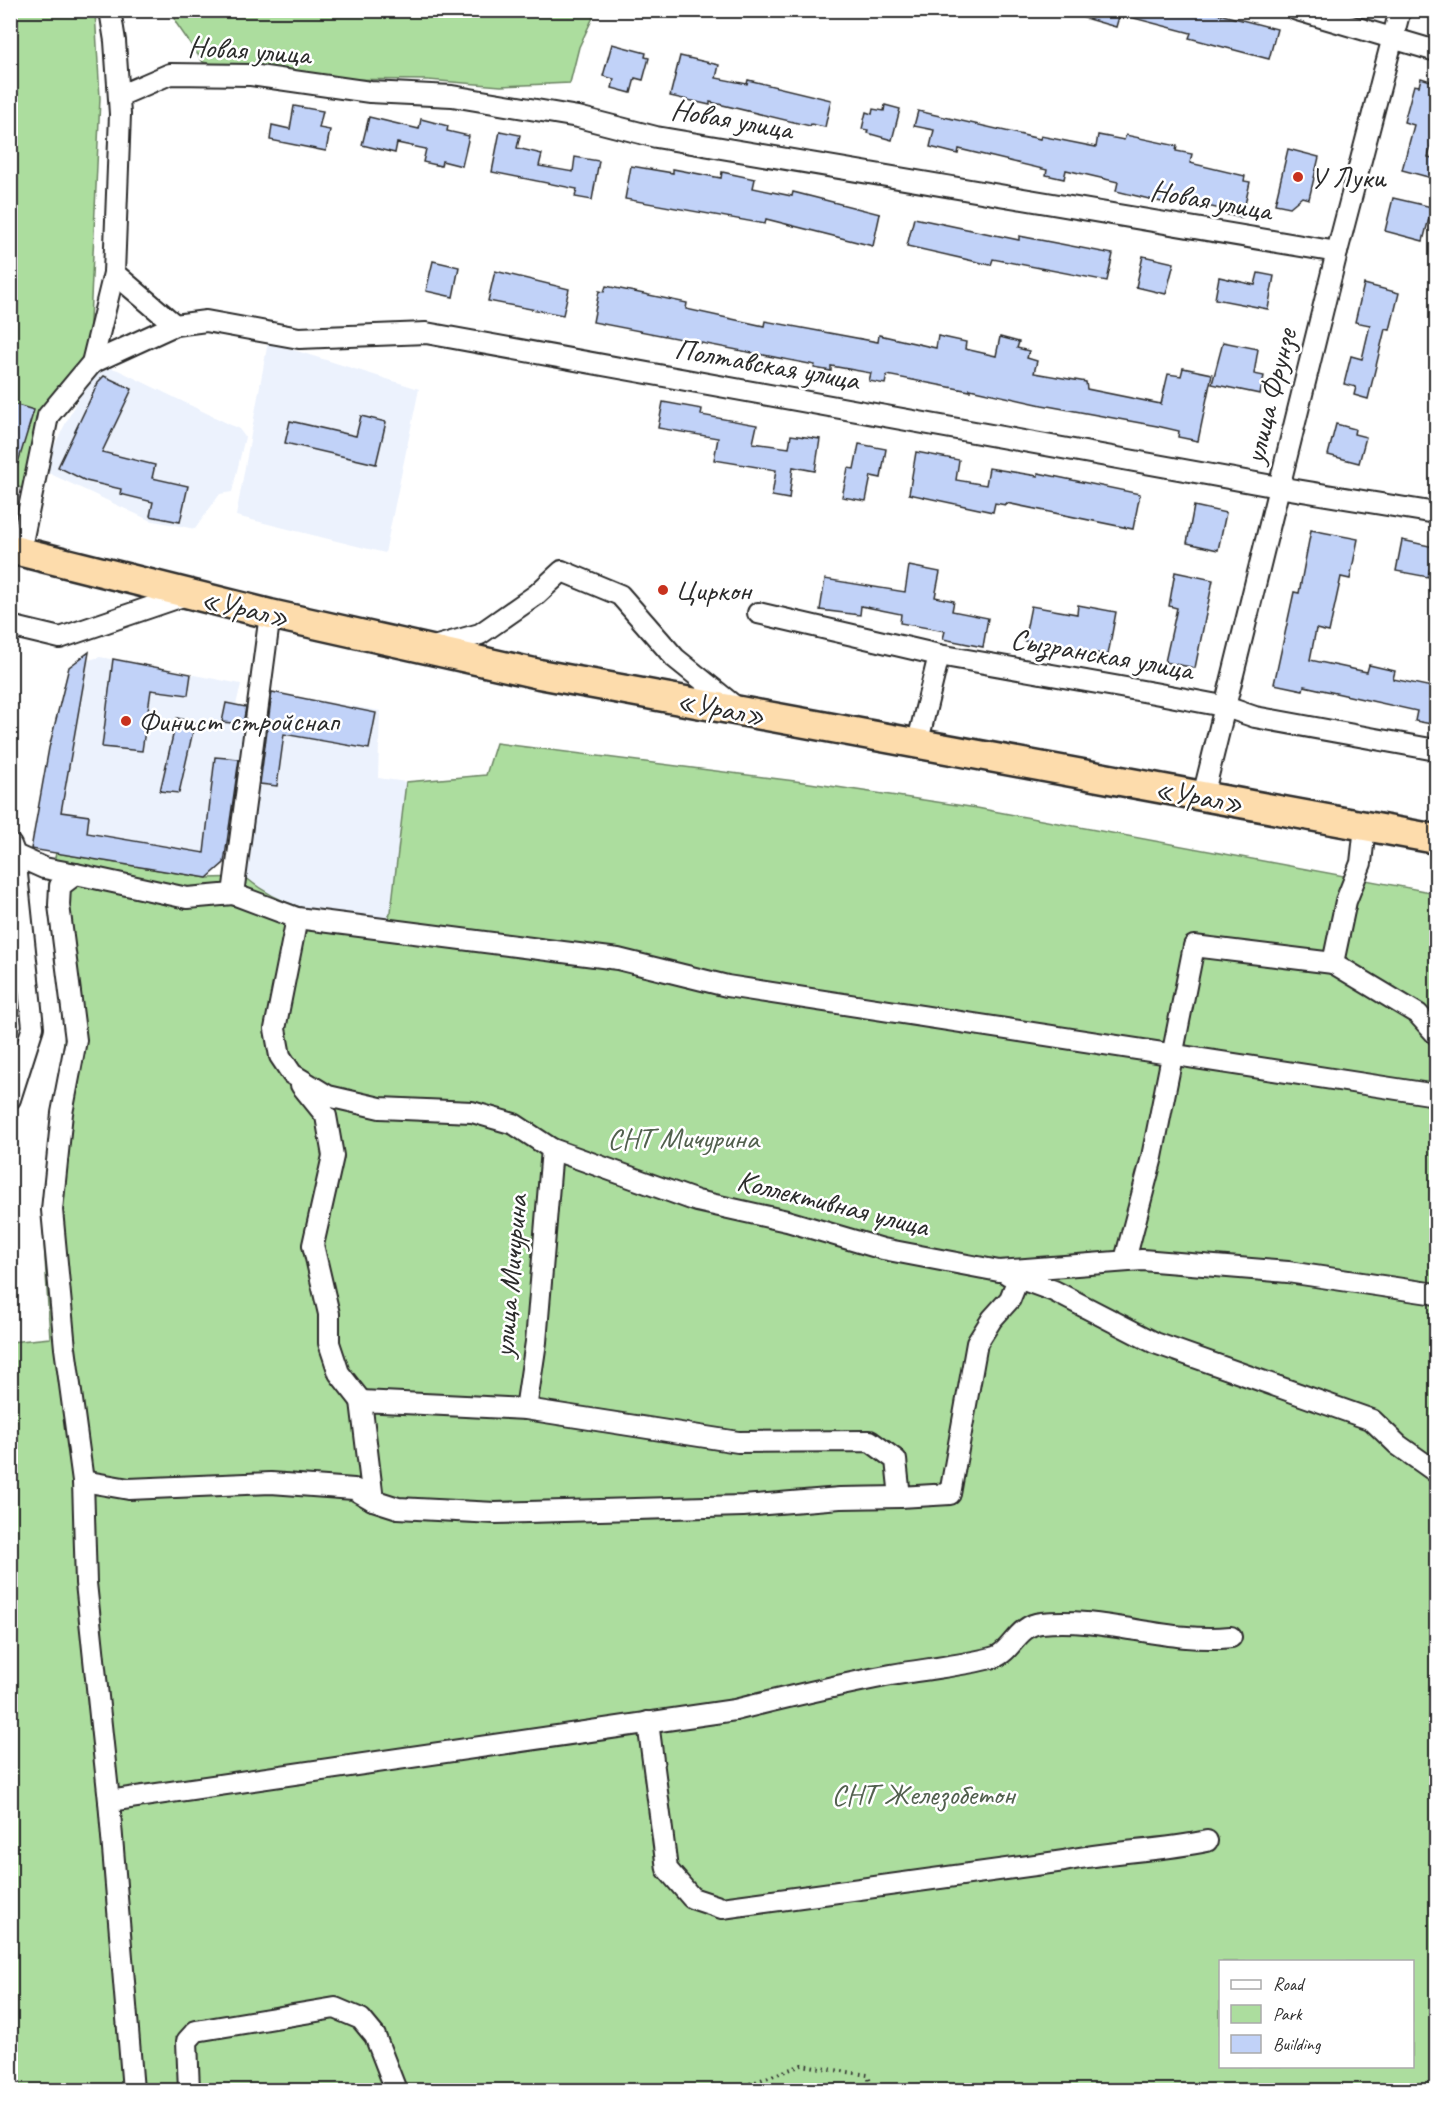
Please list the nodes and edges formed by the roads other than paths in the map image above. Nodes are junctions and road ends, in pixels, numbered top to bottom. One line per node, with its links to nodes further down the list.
1 (110, 10): 6 (street)
2 (1297, 10): 4 (street)
3 (1400, 10): 4 (street, улица Фрунзе)
4 (1393, 38): 5 (street); 7 (street, улица Фрунзе)
5 (1437, 51)
6 (119, 96): 7 (street, Новая улица); 8 (street)
7 (1337, 252): 11 (street, улица Фрунзе)
8 (114, 273): 9 (street); 10 (street)
9 (175, 325): 10 (street, Полтавская улица); 11 (street, Полтавская улица)
10 (92, 363): 13 (street)
11 (1278, 487): 12 (street, Полтавская улица); 20 (street, улица Фрунзе)
12 (1437, 513)
13 (15, 551): 14 (highway, «Урал»)
14 (186, 595): 15 (highway, «Урал»); 17 (street)
15 (270, 614): 18 (highway, «Урал»); 29 (street)
16 (758, 614): 19 (street, Сызранская улица)
17 (10, 626)
18 (426, 649): 21 (highway, «Урал»); 21 (street)
19 (939, 655): 20 (street, Сызранская улица); 22 (street)
20 (1223, 706): 23 (street, Сызранская улица); 24 (street, улица Фрунзе)
21 (741, 712): 22 (highway, «Урал»)
22 (917, 745): 24 (highway, «Урал»)
23 (1437, 750)
24 (1203, 796): 25 (highway, «Урал»)
25 (1365, 826): 26 (highway, «Урал»); 31 (street)
26 (1437, 839)
27 (13, 850): 28 (street); 36 (street)
28 (76, 873): 29 (street); 45 (street)
29 (233, 894): 30 (street)
30 (297, 918): 33 (street); 34 (street)
31 (1333, 963): 32 (street); 33 (street)
32 (1437, 1034)
33 (1173, 1054): 35 (street); 38 (street)
34 (292, 1074): 37 (street, Коллективная улица); 42 (street)
35 (1437, 1095)
36 (10, 1099)
37 (552, 1149): 39 (street, Коллективная улица); 43 (street, улица Мичурина)
38 (1125, 1260): 39 (street, Коллективная улица); 41 (street, Коллективная улица)
39 (999, 1271): 40 (street)
40 (1018, 1279): 44 (street); 46 (street)
41 (1437, 1294)
42 (361, 1401): 43 (street); 47 (street)
43 (526, 1409): 46 (street)
44 (1437, 1472)
45 (83, 1481): 47 (street); 50 (street)
46 (900, 1497): 47 (street)
47 (373, 1500)
48 (1231, 1637): 49 (street)
49 (648, 1722): 50 (street); 51 (street)
50 (109, 1801): 52 (street)
51 (1207, 1841)
52 (133, 2091)
53 (189, 2091): 54 (street)
54 (396, 2091)

